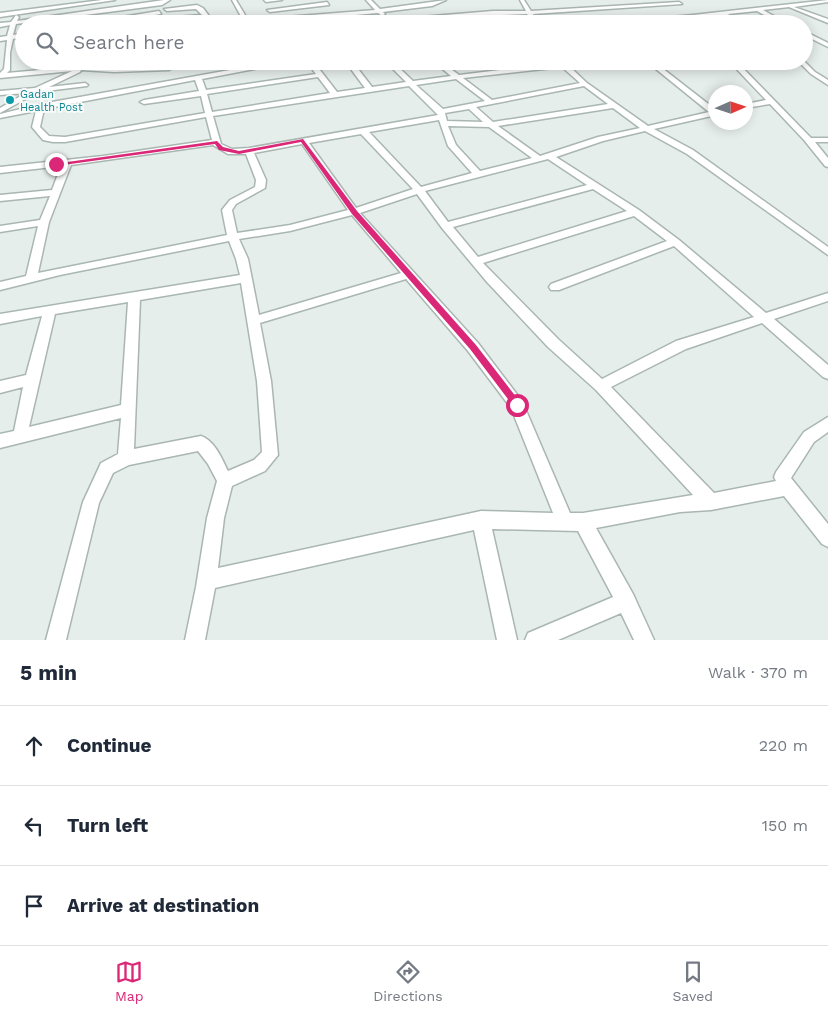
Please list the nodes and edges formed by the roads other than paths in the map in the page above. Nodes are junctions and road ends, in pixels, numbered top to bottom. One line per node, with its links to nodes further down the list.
1 (104, 0): 2 (street); 20 (street)
2 (113, 0)
3 (168, 0): 32 (street)
4 (180, 0): 24 (street)
5 (234, 0): 43 (street)
6 (280, 0): 12 (street)
7 (423, 0): 21 (street)
8 (444, 0): 21 (street)
9 (522, 0): 30 (street)
10 (606, 0): 25 (street)
11 (782, 0): 22 (street)
12 (265, 1): 27 (street)
13 (828, 1): 22 (street)
14 (73, 2): 20 (street); 29 (street)
15 (326, 2): 27 (street); 36 (street)
16 (370, 2): 17 (street); 28 (street)
17 (381, 2)
18 (676, 2): 25 (street); 50 (street)
19 (38, 3): 29 (street)
20 (87, 3): 32 (street)
21 (430, 4): 28 (street)
22 (796, 5): 23 (street)
23 (789, 6): 26 (street); 54 (street)
24 (167, 8): 33 (street); 42 (street)
25 (611, 9): 30 (street)
26 (757, 9): 35 (street); 53 (street)
27 (270, 10): 44 (street)
28 (379, 10): 36 (street); 46 (street)
29 (30, 11): 31 (street)
30 (529, 11): 34 (street); 49 (street)
31 (18, 12): 37 (street); 38 (street)
32 (86, 13): 39 (street)
33 (159, 13): 40 (street); 41 (street)
34 (493, 13): 47 (street); 48 (street)
35 (721, 13): 51 (street); 52 (street)
36 (335, 14): 45 (street)
37 (0, 15)
38 (17, 15)
39 (71, 15)
40 (145, 15)
41 (156, 15)
42 (205, 15)
43 (243, 15)
44 (273, 15)
45 (324, 15)
46 (383, 15)
47 (470, 15)
48 (496, 15)
49 (531, 15)
50 (691, 15)
51 (707, 15)
52 (725, 15)
53 (768, 15)
54 (813, 15)
55 (813, 15): 57 (street)
56 (15, 19): 58 (street)
57 (826, 20)
58 (13, 23): 59 (street); 63 (street)
59 (0, 24)
60 (813, 35): 61 (street)
61 (828, 35)
62 (15, 37): 63 (street)
63 (10, 38): 65 (street); 67 (street)
64 (813, 38): 66 (street)
65 (0, 40)
66 (828, 45)
67 (8, 49): 68 (street); 82 (street)
68 (0, 50)
69 (59, 70): 81 (street)
70 (80, 70): 91 (street)
71 (236, 70): 85 (street)
72 (316, 70): 83 (street)
73 (355, 70): 90 (street)
74 (397, 70): 86 (street)
75 (448, 70): 84 (street)
76 (504, 70): 84 (street)
77 (569, 70): 88 (street)
78 (660, 70): 102 (street)
79 (740, 70): 97 (street)
80 (810, 70): 87 (street)
81 (46, 71): 82 (street)
82 (1, 76)
83 (321, 76): 93 (street); 94 (street)
84 (456, 76): 86 (street); 96 (street)
85 (198, 78): 93 (street); 100 (street)
86 (409, 82): 90 (street); 107 (street)
87 (828, 83)
88 (585, 84): 96 (street); 98 (street)
89 (85, 86): 91 (street)
90 (368, 88): 94 (street)
91 (36, 90): 92 (street); 103 (street)
92 (0, 93)
93 (204, 93): 95 (street); 104 (street)
94 (335, 94): 104 (street)
95 (144, 102)
96 (489, 102): 101 (street)
97 (770, 102): 99 (street); 112 (street)
98 (615, 105): 108 (street); 109 (street)
99 (753, 105)
100 (41, 106): 104 (street); 106 (street)
101 (470, 106): 107 (street); 108 (street)
102 (708, 107)
103 (0, 111)
104 (210, 115): 114 (street)
105 (708, 115): 109 (street)
106 (0, 116)
107 (442, 118): 108 (street); 110 (street); 120 (street)
108 (491, 125): 116 (street)
109 (647, 129): 116 (street); 132 (street)
110 (363, 130): 111 (street); 122 (street)
111 (303, 140): 115 (street); 125 (street)
112 (809, 140): 113 (street); 118 (street)
113 (828, 140)
114 (217, 142): 115 (street); 117 (street)
115 (249, 151): 130 (street)
116 (544, 157): 120 (street); 121 (street)
117 (67, 163): 119 (street); 123 (street)
118 (828, 164)
119 (0, 170)
120 (479, 175): 122 (street)
121 (594, 186): 126 (street); 128 (street)
122 (419, 190): 125 (street); 128 (street)
123 (56, 192): 124 (street); 127 (street)
124 (0, 198)
125 (354, 212): 130 (street); 134 (street)
126 (635, 212): 131 (street); 133 (street)
127 (44, 222): 129 (street); 135 (street)
128 (446, 226): 133 (street)
129 (0, 229)
130 (233, 237): 135 (street); 136 (street)
131 (675, 242): 138 (street); 142 (street)
132 (828, 252)
133 (476, 261): 147 (street)
134 (409, 274): 144 (street); 158 (street)
135 (31, 278): 137 (street)
136 (246, 278): 139 (street); 144 (street)
137 (0, 286)
138 (555, 286)
139 (134, 297): 141 (street); 149 (street)
140 (828, 297): 142 (street)
141 (50, 311): 143 (street); 146 (street)
142 (764, 318): 145 (street); 147 (street)
143 (0, 320)
144 (253, 321): 154 (street)
145 (828, 373)
146 (32, 379): 148 (street); 151 (street)
147 (602, 386): 156 (street)
148 (0, 387)
149 (128, 410): 151 (street); 153 (street)
150 (828, 424): 155 (street)
151 (20, 436): 152 (street)
152 (0, 442)
153 (126, 458): 154 (street); 162 (street)
154 (225, 481): 160 (street)
155 (787, 487): 156 (street); 159 (street)
156 (711, 502): 158 (street)
157 (481, 520): 158 (street); 160 (street); 164 (street)
158 (574, 522): 161 (street)
159 (828, 538)
160 (207, 580): 163 (street)
161 (626, 601): 165 (street); 166 (street)
162 (56, 640)
163 (195, 640)
164 (507, 640)
165 (535, 640)
166 (644, 640)

